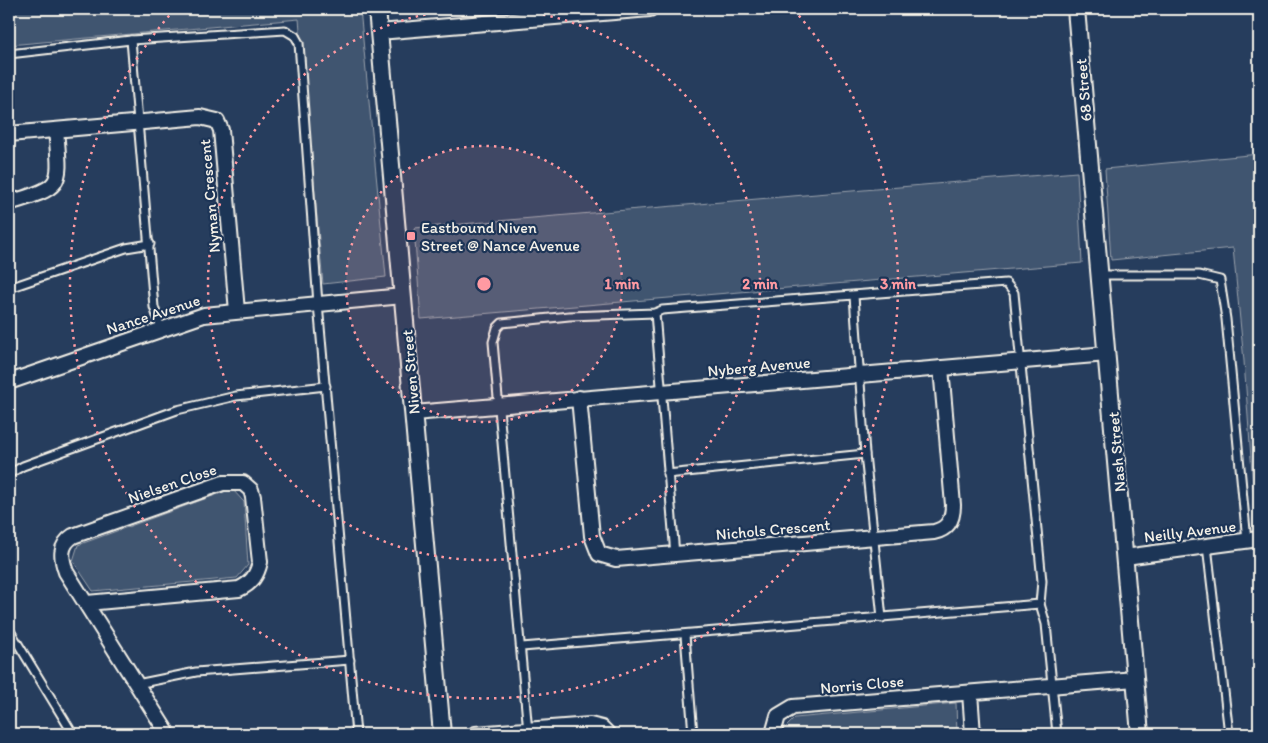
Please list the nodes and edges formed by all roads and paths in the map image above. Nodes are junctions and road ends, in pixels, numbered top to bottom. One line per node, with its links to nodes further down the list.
1 (377, 9): 4 (street, Niven Street)
2 (650, 9): 4 (street)
3 (1076, 9): 10 (street, 68 Street)
4 (379, 32): 15 (street, Niven Street)
5 (131, 40): 6 (lane); 7 (lane); 17 (lane)
6 (9, 54)
7 (139, 123): 8 (street, Nyman Crescent); 12 (lane); 18 (street, Nyman Crescent)
8 (56, 130): 9 (street, Nyman Crescent); 11 (street)
9 (9, 134)
10 (1090, 171): 13 (street, Nash Street)
11 (9, 203)
12 (150, 244): 14 (lane); 20 (lane)
13 (1100, 275): 21 (street, Nash Street); 35 (lane)
14 (9, 288)
15 (403, 296): 17 (street, Nance Avenue); 30 (street, Niven Street)
16 (854, 296): 19 (lane); 22 (lane); 24 (lane)
17 (318, 304): 18 (street, Nance Avenue); 26 (lane)
18 (237, 311): 20 (street, Nance Avenue)
19 (655, 313): 27 (lane); 29 (lane)
20 (161, 328): 25 (street, Nance Avenue)
21 (1107, 354): 22 (street, Nyberg Avenue); 38 (street, Nash Street)
22 (1021, 361): 23 (street, Nyberg Avenue); 40 (lane)
23 (941, 368): 24 (street, Nyberg Avenue); 34 (street, Nichols Crescent)
24 (861, 376): 27 (street, Nyberg Avenue); 31 (lane)
25 (9, 382)
26 (326, 386): 32 (lane); 45 (lane)
27 (660, 392): 28 (street, Nyberg Avenue); 33 (lane)
28 (579, 398): 29 (street, Nyberg Avenue); 37 (street, Nichols Crescent)
29 (498, 406): 30 (street, Nyberg Avenue); 44 (lane)
30 (414, 413): 54 (street, Niven Street)
31 (865, 454): 33 (lane); 34 (lane)
32 (9, 474)
33 (667, 474): 37 (lane)
34 (874, 538): 37 (street, Nichols Crescent); 41 (lane)
35 (1253, 540): 36 (street, Neilly Avenue)
36 (1207, 546): 38 (street, Neilly Avenue); 62 (lane)
37 (674, 555)
38 (1125, 556): 46 (street, Nash Street)
39 (87, 603): 39 (street, Nielsen Close); 47 (street, Nielsen Close)
40 (1040, 604): 41 (lane); 48 (lane)
41 (882, 618): 43 (lane)
42 (9, 629): 51 (lane)
43 (685, 635): 44 (lane); 57 (lane)
44 (522, 646): 50 (lane)
45 (350, 660): 47 (lane); 53 (lane)
46 (1135, 679): 48 (street, Norris Close); 61 (street, Nash Street)
47 (136, 684): 52 (street, Nielsen Close)
48 (1051, 686): 49 (street, Norris Close); 60 (lane)
49 (970, 693): 58 (street, Norris Close); 59 (street)
50 (528, 732): 55 (street); 56 (street)
51 (73, 734)
52 (168, 734)
53 (356, 734)
54 (442, 734)
55 (475, 734)
56 (608, 734)
57 (694, 734)
58 (773, 734)
59 (973, 734)
60 (1057, 734)
61 (1140, 734)
62 (1229, 734)

